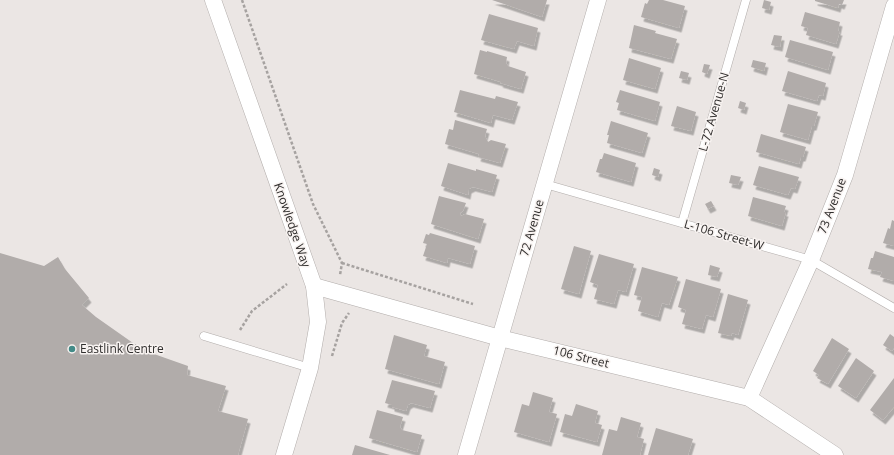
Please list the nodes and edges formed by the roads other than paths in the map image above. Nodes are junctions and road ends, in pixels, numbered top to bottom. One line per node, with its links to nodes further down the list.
1 (213, 0): 8 (street, Knowledge Way)
2 (598, 0): 5 (street, 72 Avenue)
3 (746, 0): 6 (lane, L-72 Avenue-N)
4 (894, 6): 7 (street, 73 Avenue)
5 (545, 184): 6 (lane, L-106 Street-W); 11 (street, 72 Avenue)
6 (682, 223): 7 (lane, L-106 Street-W)
7 (811, 260): 9 (lane, L-106 Street-W); 13 (street, 73 Avenue)
8 (314, 286): 11 (street, 106 Street); 12 (street, Knowledge Way)
9 (894, 308)
10 (204, 336): 12 (lane)
11 (500, 338): 13 (street, 106 Street); 15 (street, 72 Avenue)
12 (310, 368): 14 (street, Knowledge Way)
13 (749, 398): 16 (street, 106 Street)
14 (284, 455)
15 (466, 455)
16 (835, 455)

